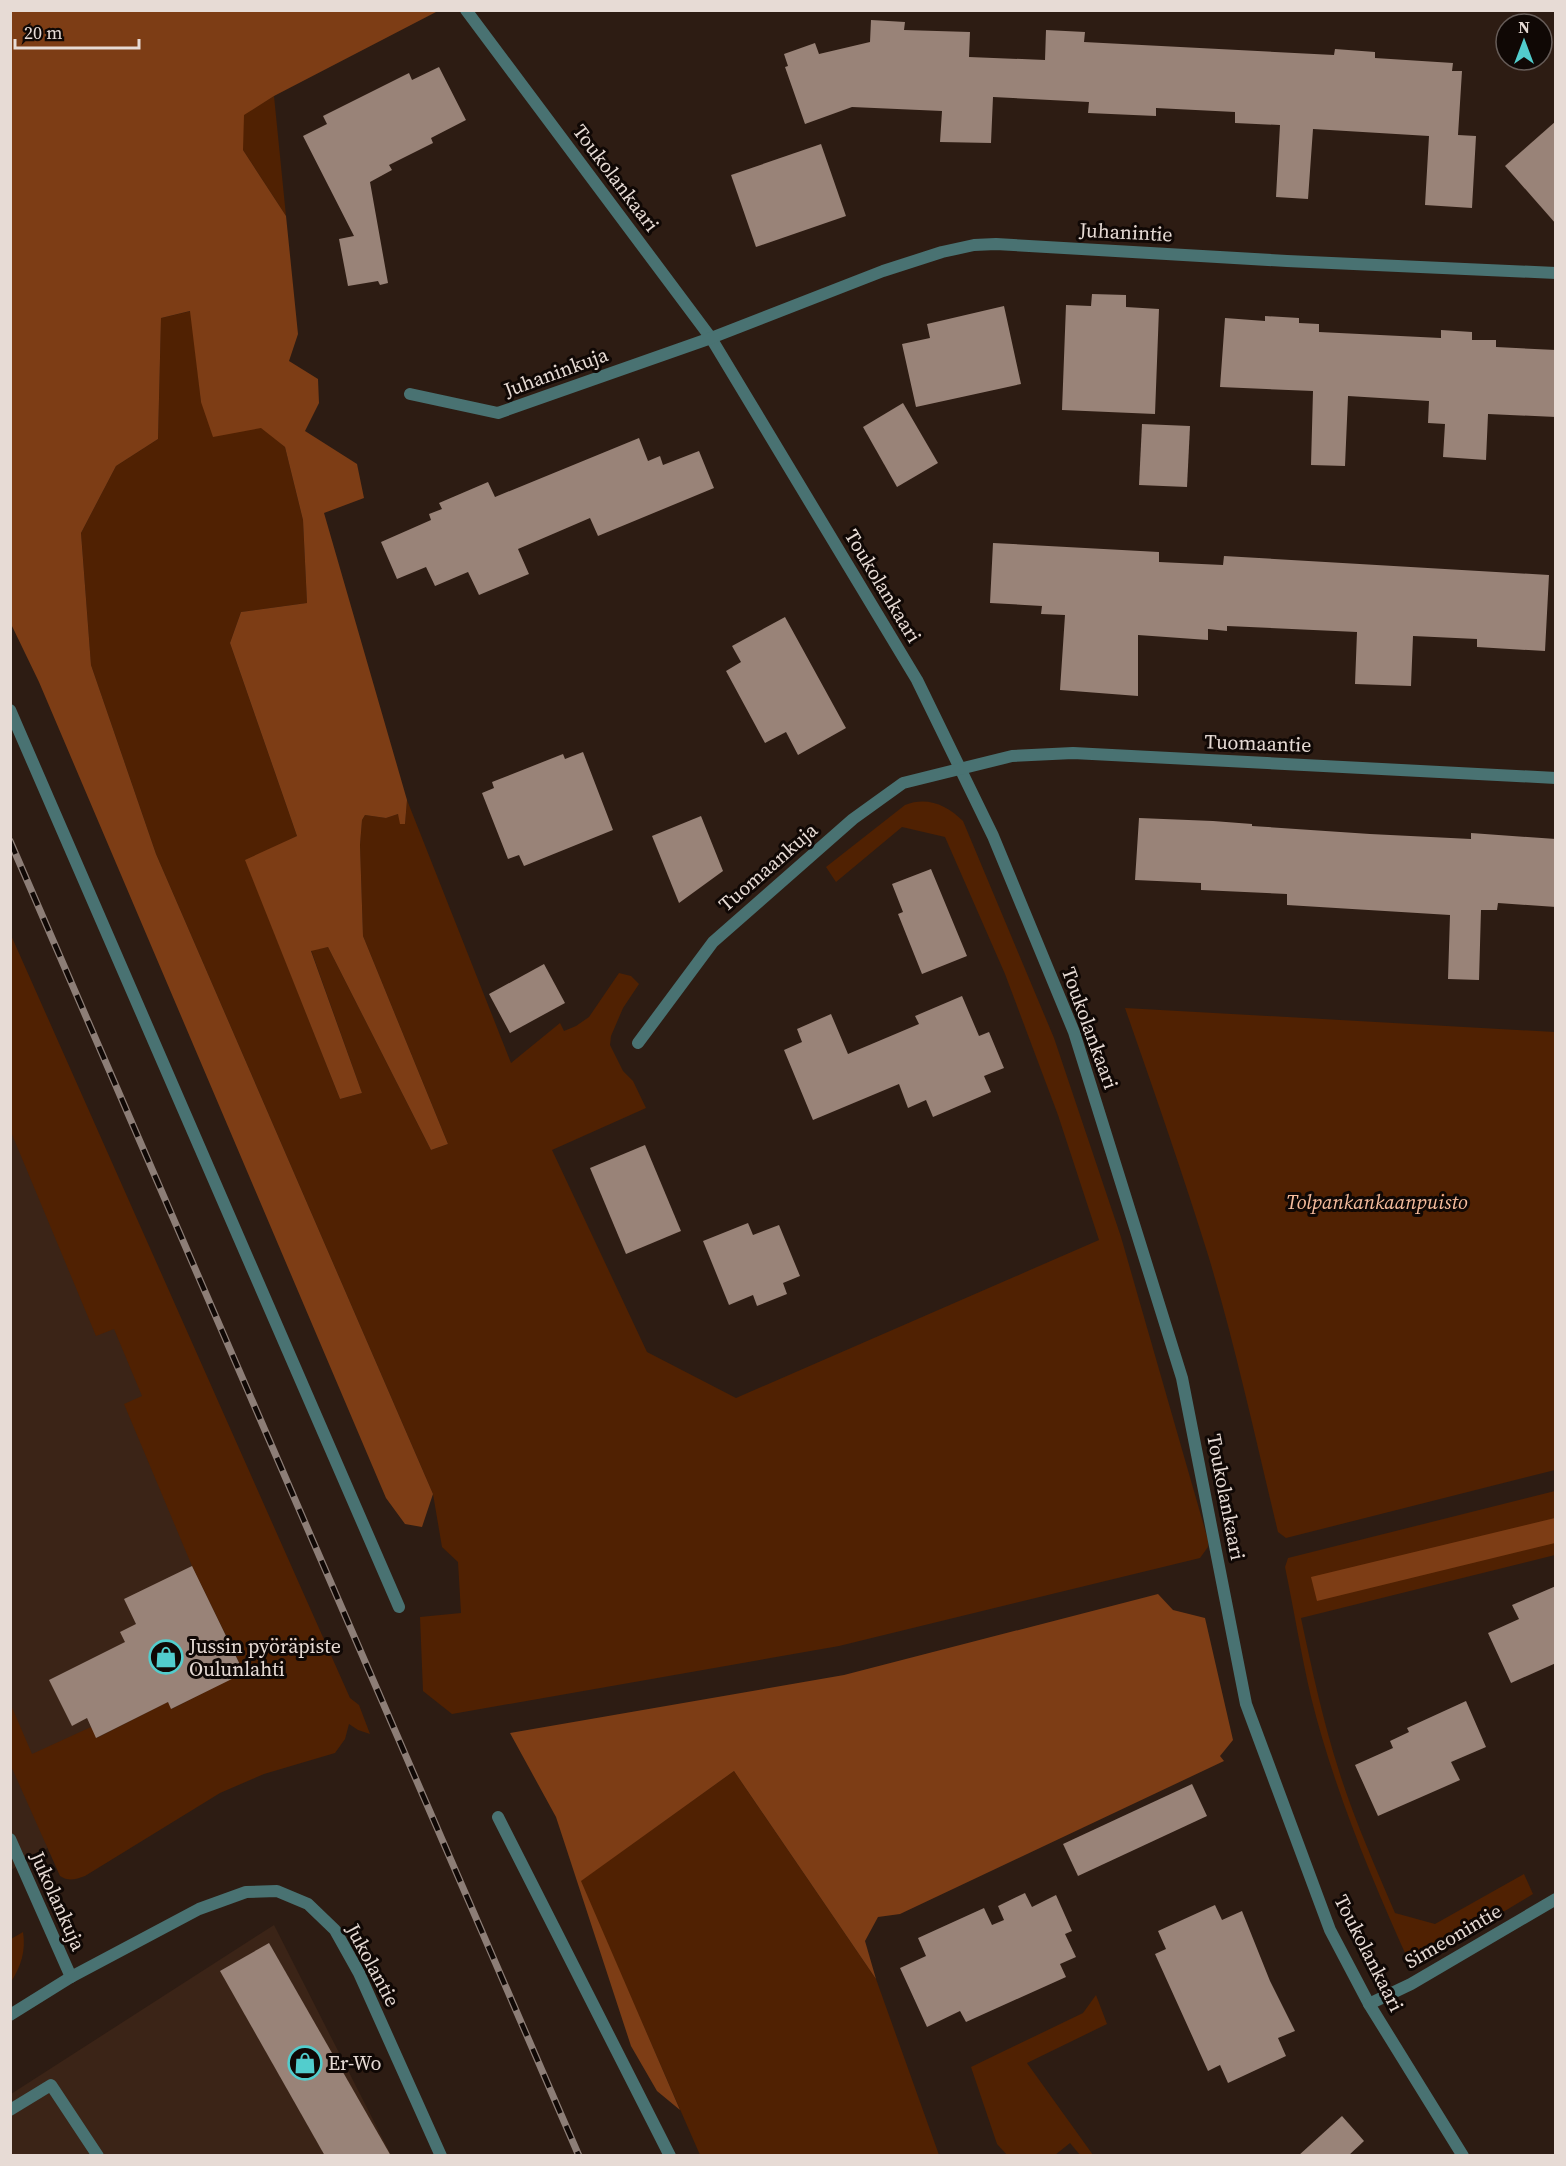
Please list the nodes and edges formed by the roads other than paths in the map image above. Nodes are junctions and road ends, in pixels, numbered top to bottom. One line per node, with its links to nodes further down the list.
1 (466, 10): 3 (street, Toukolankaari)
2 (1556, 273): 3 (street, Juhanintie)
3 (711, 338): 4 (street, Juhaninkuja); 6 (street, Toukolankaari)
4 (410, 394)
5 (10, 710): 9 (street)
6 (960, 768): 7 (street, Tuomaantie); 8 (street, Tuomaankuja); 14 (street, Toukolankaari)
7 (1556, 778)
8 (638, 1043)
9 (399, 1607)
10 (498, 1817): 19 (street)
11 (10, 1839): 13 (street, Jukolankuja)
12 (1556, 1899): 14 (street, Simeonintie)
13 (71, 1977): 15 (street, Jukolantie); 18 (street, Jukolantie)
14 (1369, 2004): 20 (street, Toukolankaari)
15 (10, 2015)
16 (10, 2110): 17 (street)
17 (98, 2156)
18 (441, 2156)
19 (670, 2156)
20 (1463, 2156)

